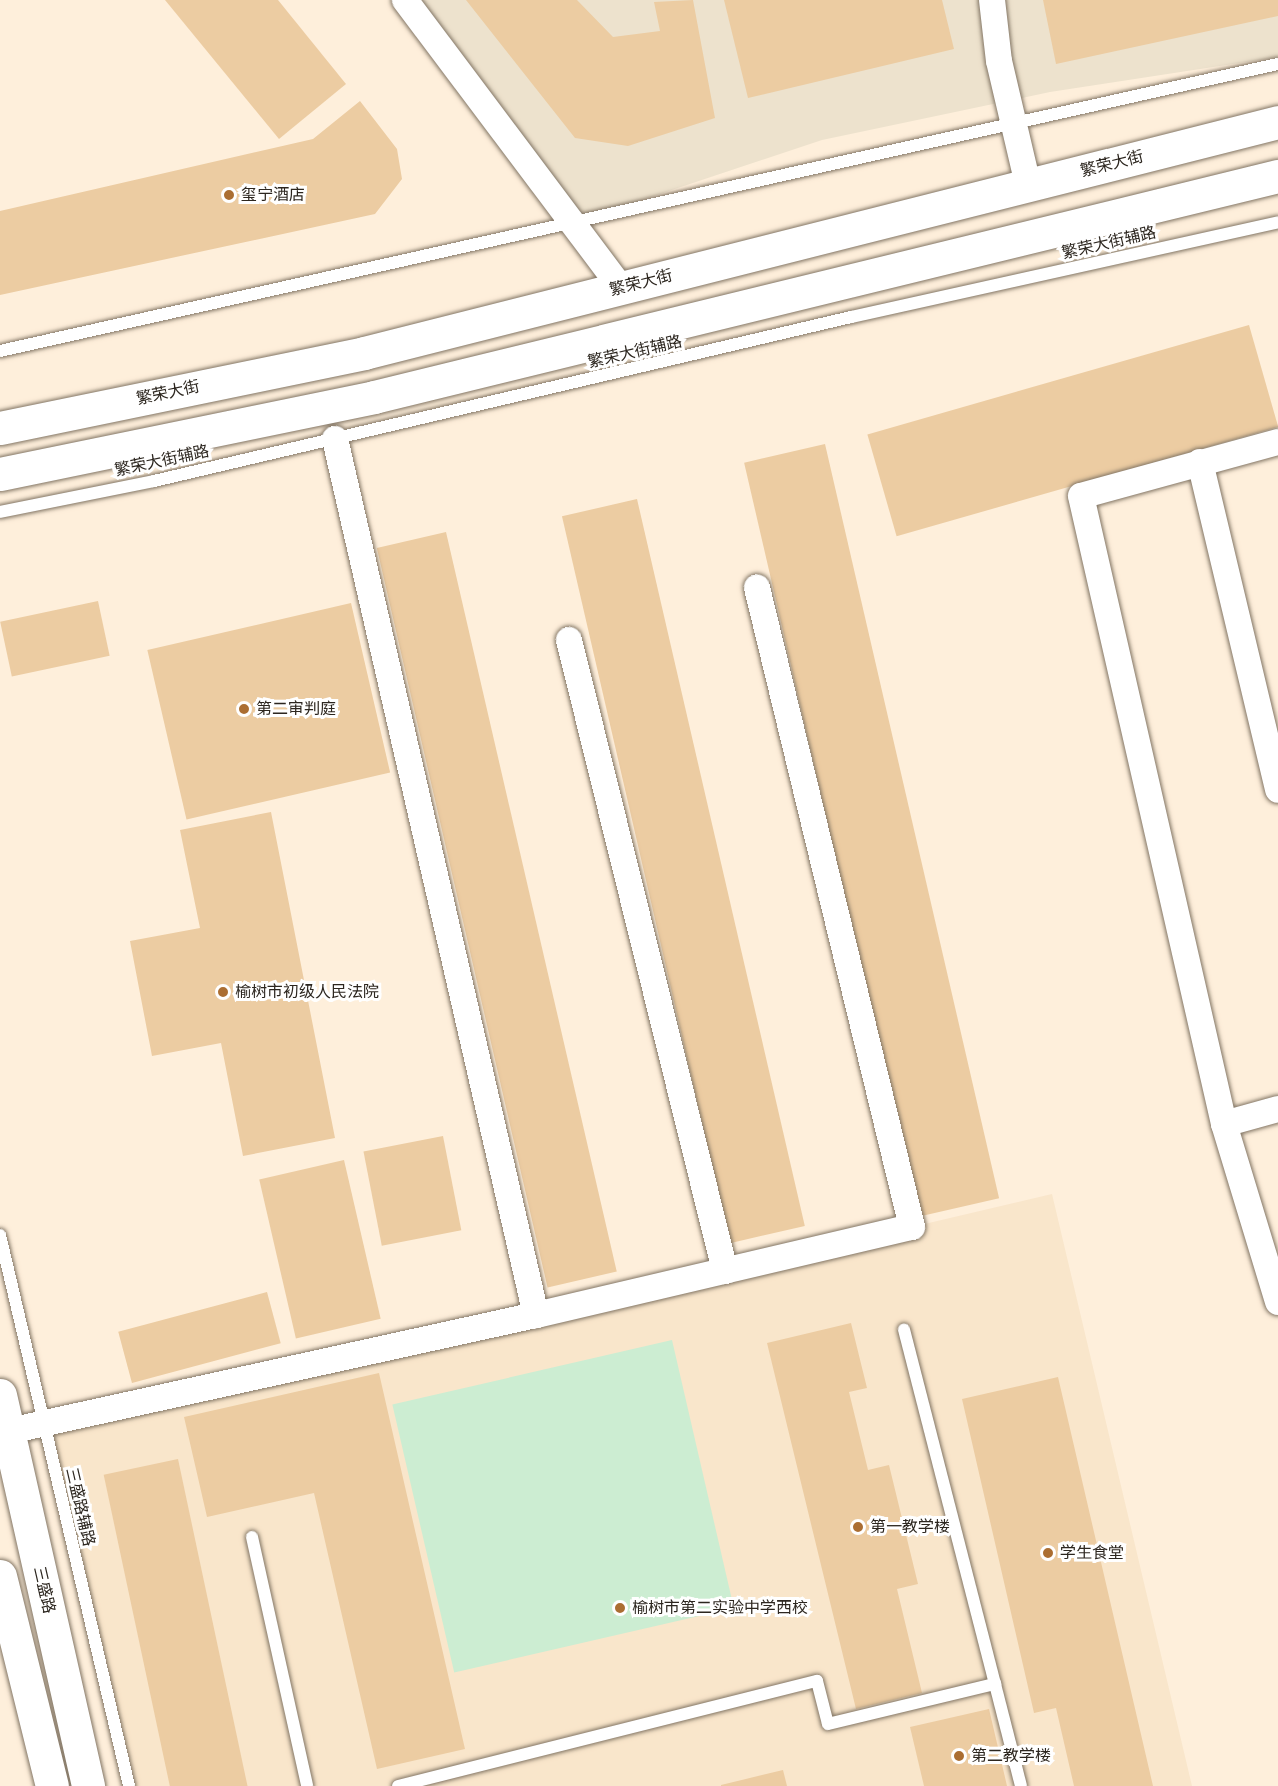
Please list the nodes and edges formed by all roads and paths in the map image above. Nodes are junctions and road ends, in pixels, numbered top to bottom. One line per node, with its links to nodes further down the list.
1 (405, 0): 9 (street)
2 (992, 0): 4 (street)
3 (1278, 64): 4 (lane)
4 (1013, 121): 7 (street); 9 (lane)
5 (1278, 122): 7 (main road, 繁荣大街)
6 (1278, 176): 16 (main road)
7 (1028, 185): 10 (main road, 繁荣大街)
8 (1278, 222): 13 (lane, 繁荣大街辅路)
9 (573, 223): 10 (street); 11 (lane)
10 (621, 288): 12 (main road, 繁荣大街)
11 (0, 351)
12 (0, 428)
13 (335, 439): 17 (lane, 繁荣大街辅路); 26 (street)
14 (1278, 442): 15 (street)
15 (1200, 462): 20 (street); 22 (street)
16 (0, 474)
17 (0, 512)
18 (757, 588): 24 (street)
19 (569, 640): 24 (street)
20 (1278, 790)
21 (1278, 1109): 22 (street)
22 (1224, 1124): 25 (street)
23 (0, 1234): 29 (lane, 三盛路辅路)
24 (725, 1271): 26 (street)
25 (1278, 1302)
26 (536, 1315): 29 (street)
27 (904, 1330): 33 (lane)
28 (0, 1395): 30 (main road, 三盛路)
29 (44, 1423): 30 (street); 36 (lane, 三盛路辅路)
30 (4, 1432): 35 (main road, 三盛路)
31 (252, 1537): 37 (lane)
32 (0, 1576): 34 (main road)
33 (995, 1684): 38 (lane); 39 (lane)
34 (52, 1786)
35 (88, 1786)
36 (129, 1786)
37 (307, 1786)
38 (398, 1786)
39 (1021, 1786)

